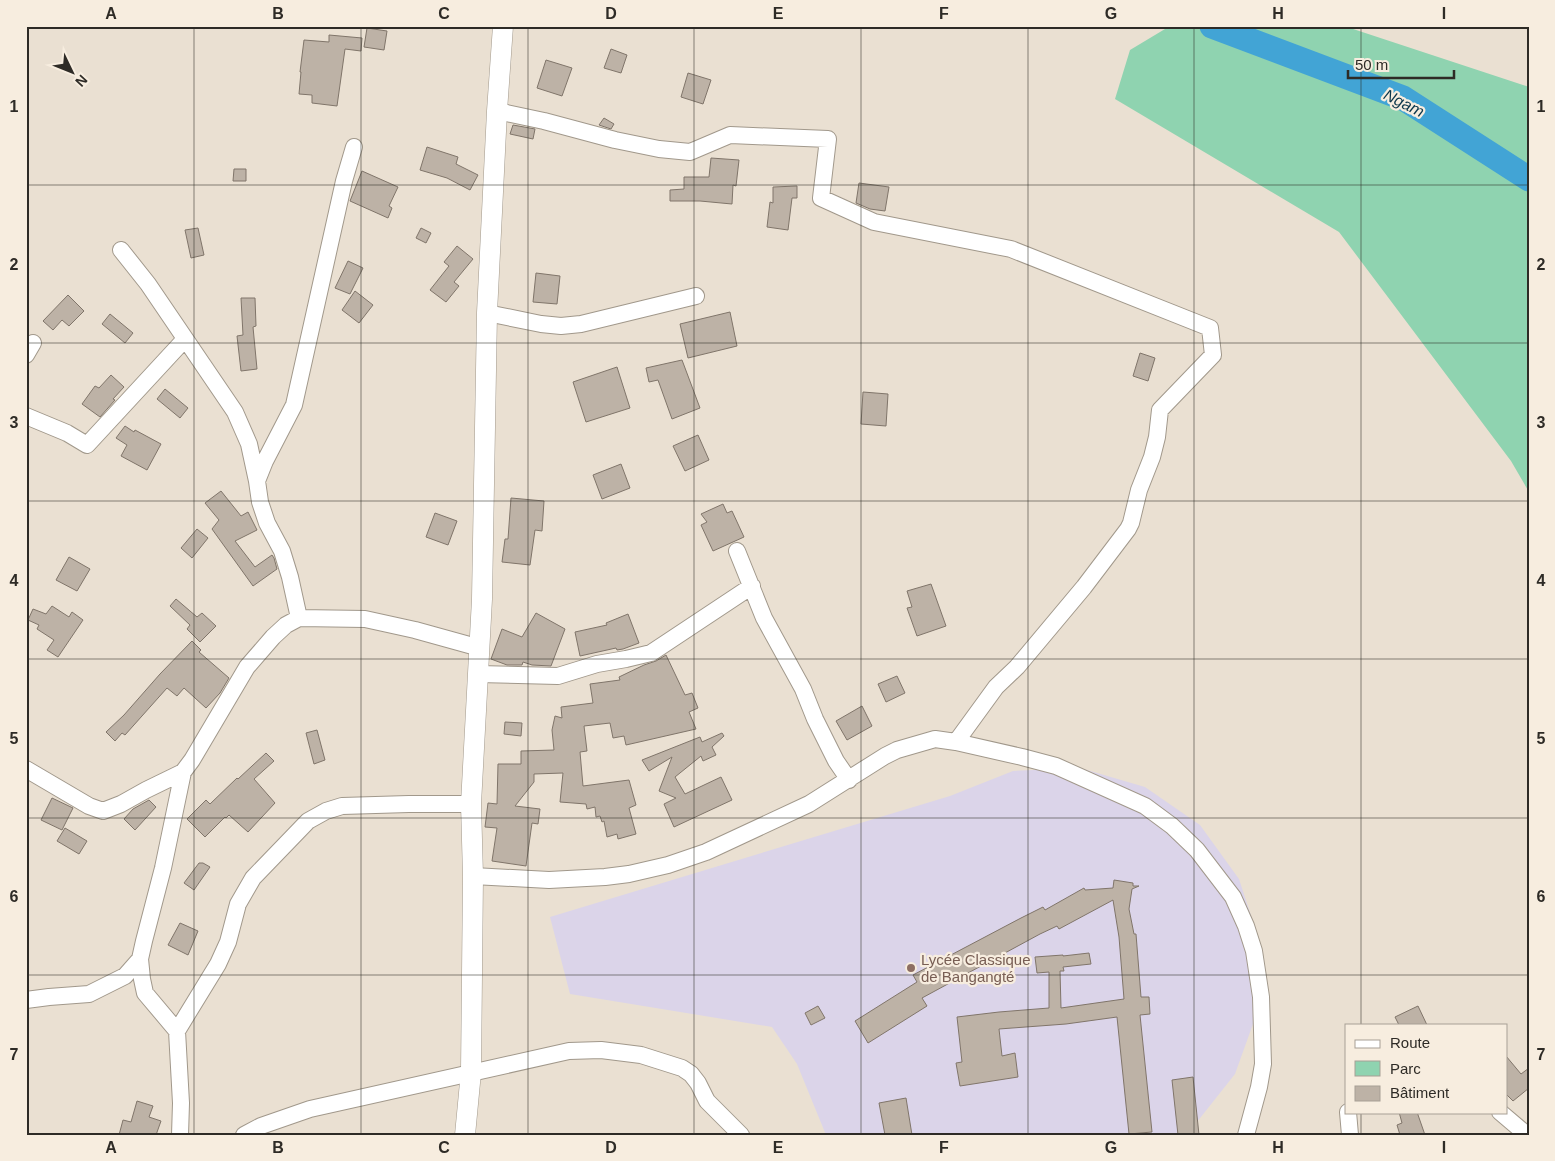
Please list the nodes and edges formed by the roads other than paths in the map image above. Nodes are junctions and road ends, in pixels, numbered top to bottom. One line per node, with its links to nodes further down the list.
1 (503, 26): 2 (street)
2 (497, 111): 6 (street); 15 (street)
3 (354, 147): 9 (street)
4 (122, 250): 7 (street)
5 (696, 296): 6 (street)
6 (487, 314): 13 (street)
7 (185, 339): 8 (street); 9 (street)
8 (26, 416)
9 (257, 481): 12 (street)
10 (737, 551): 11 (street)
11 (752, 586): 14 (street); 18 (street)
12 (299, 618): 13 (street); 17 (street)
13 (480, 648): 14 (street)
14 (478, 674): 19 (street)
15 (956, 742): 18 (street); 33 (street)
16 (26, 770): 17 (street)
17 (183, 772): 21 (street)
18 (849, 780): 20 (street)
19 (472, 804): 20 (street); 25 (street)
20 (472, 876): 26 (street)
21 (140, 959): 22 (street); 23 (street)
22 (125, 976): 23 (street); 24 (street)
23 (145, 993): 25 (street)
24 (26, 1000)
25 (178, 1031): 29 (street)
26 (472, 1072): 30 (street); 31 (street); 32 (street)
27 (1348, 1114): 34 (street)
28 (1502, 1114): 35 (street)
29 (180, 1135)
30 (244, 1135)
31 (465, 1135)
32 (741, 1135)
33 (1246, 1135)
34 (1350, 1135)
35 (1527, 1135)

